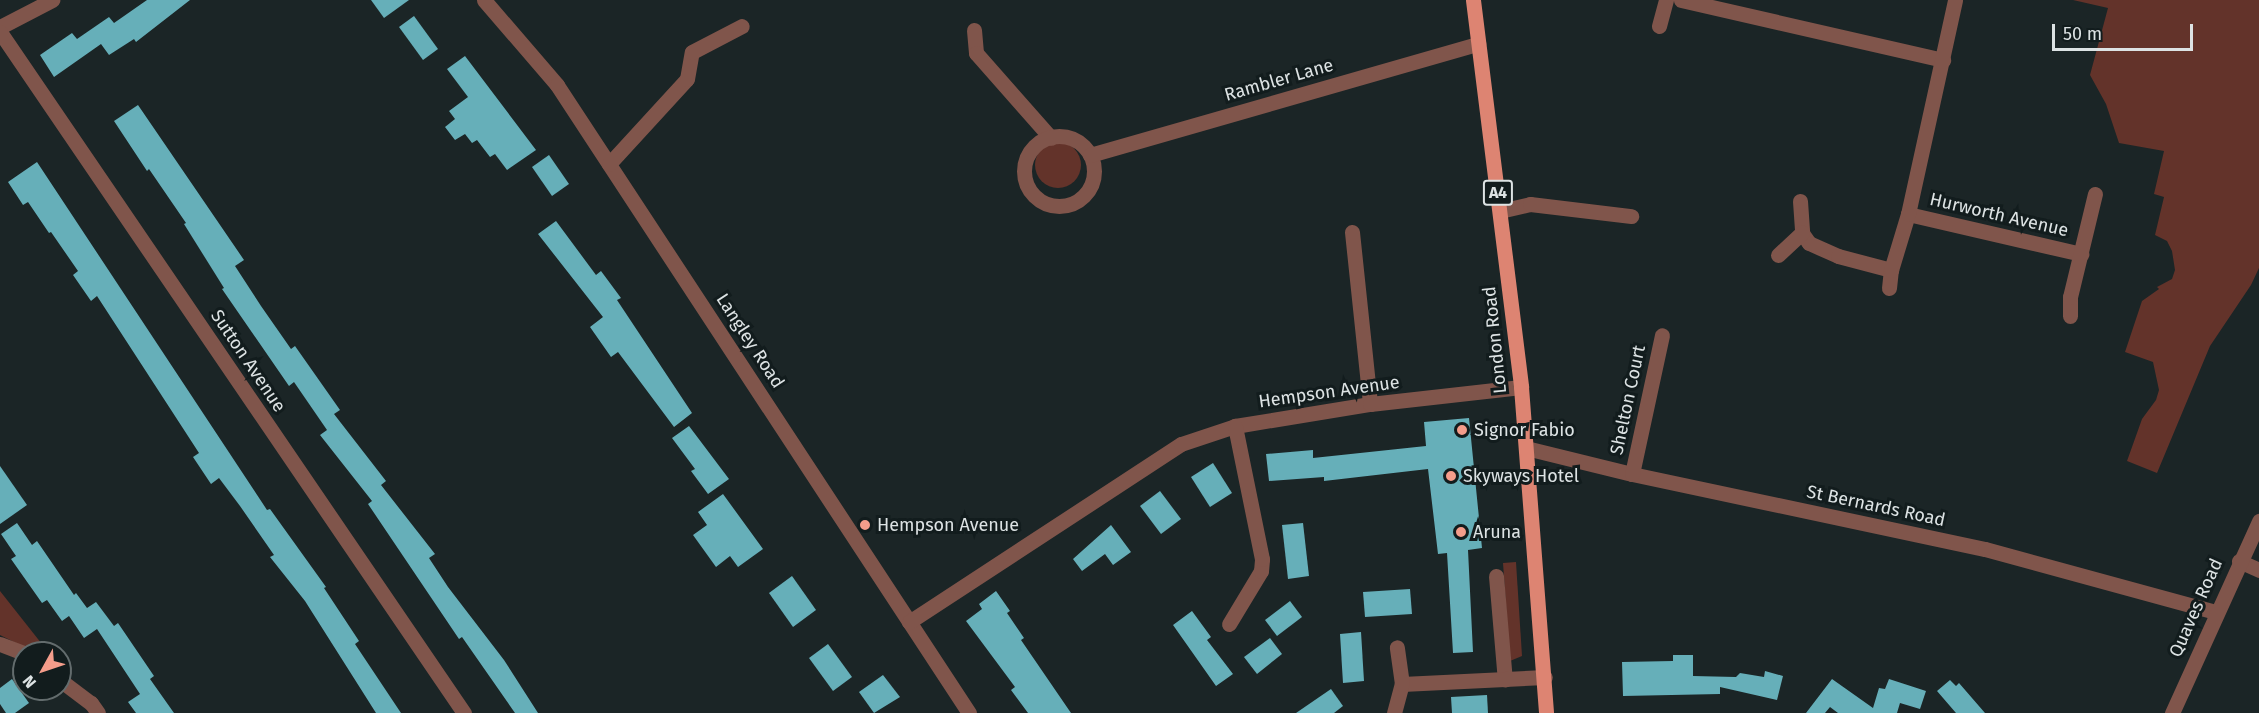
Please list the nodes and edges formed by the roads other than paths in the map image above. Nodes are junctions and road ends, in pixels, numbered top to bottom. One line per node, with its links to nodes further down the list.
1 (52, 0): 9 (street)
2 (484, 0): 16 (street, Langley Road)
3 (1473, 0): 12 (main road, London Road / A4)
4 (1666, 0): 8 (street)
5 (1681, 0): 13 (street)
6 (1955, 0): 13 (street, Hurworth Avenue)
7 (742, 26): 16 (street)
8 (1659, 26)
9 (0, 27)
10 (974, 30): 14 (street)
11 (0, 32): 48 (street, Sutton Avenue)
12 (1479, 44): 15 (street, Rambler Lane); 19 (main road, London Road / A4)
13 (1943, 60): 20 (street, Hurworth Avenue)
14 (1051, 138): 15 (street); 15 (street)
15 (1090, 155)
16 (609, 164): 40 (street, Langley Road)
17 (2095, 194): 24 (street, Hurworth Avenue)
18 (1800, 201): 23 (street)
19 (1500, 210): 21 (street); 30 (main road, London Road / A4)
20 (1908, 214): 24 (street, Hurworth Avenue); 26 (street, Hurworth Avenue)
21 (1631, 216)
22 (1352, 232): 31 (street)
23 (1802, 233): 25 (street); 26 (street)
24 (2081, 254): 28 (street, Hurworth Avenue)
25 (1778, 255)
26 (1891, 270): 27 (street, Hurworth Avenue)
27 (1889, 288)
28 (2070, 316)
29 (1662, 335): 34 (street, Shelton Court)
30 (1521, 387): 31 (street, Hempson Avenue); 33 (main road, London Road / A4)
31 (1370, 404): 32 (street, Hempson Avenue)
32 (1235, 426): 40 (street, Hempson Avenue); 41 (street)
33 (1526, 447): 34 (street, St Bernards Road); 43 (main road, London Road / A4)
34 (1632, 474): 39 (street, St Bernards Road)
35 (2259, 521): 36 (street, Quaves Road)
36 (2239, 561): 37 (street); 39 (street, Quaves Road)
37 (2259, 570)
38 (1496, 576): 44 (street)
39 (2216, 612): 52 (street, Quaves Road)
40 (909, 621): 49 (street, Langley Road)
41 (1229, 624)
42 (1397, 647): 45 (street)
43 (1545, 678): 44 (street); 51 (main road, London Road / A4)
44 (1505, 680): 45 (street)
45 (1402, 684): 50 (street)
46 (72, 689): 47 (street)
47 (98, 713)
48 (464, 713)
49 (969, 713)
50 (1394, 713)
51 (1546, 713)
52 (2172, 713)

